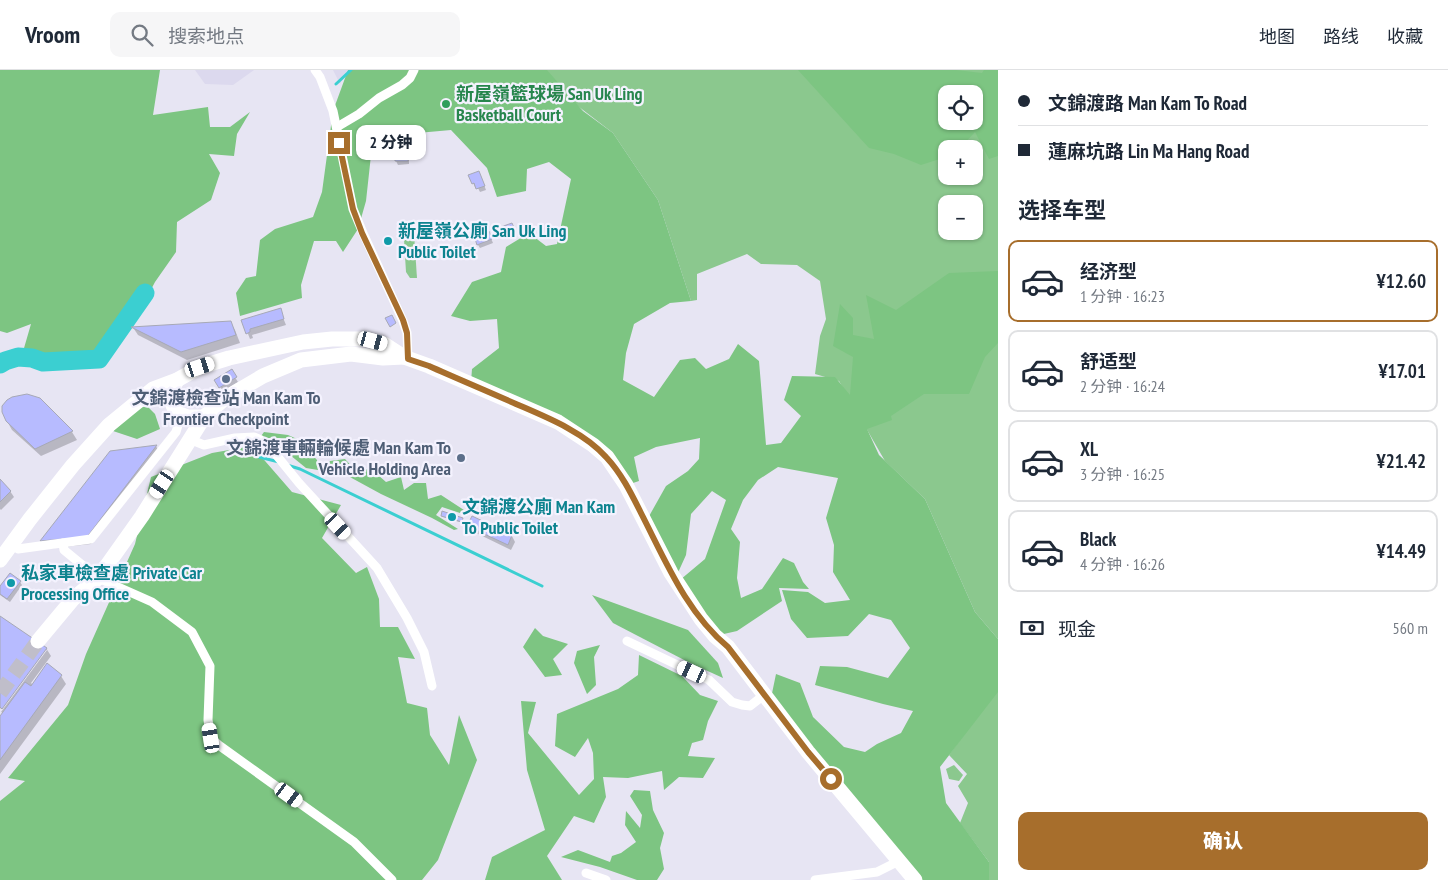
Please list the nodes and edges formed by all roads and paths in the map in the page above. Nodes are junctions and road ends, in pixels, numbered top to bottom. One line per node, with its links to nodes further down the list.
1 (316, 70): 3 (street)
2 (414, 70): 3 (street)
3 (337, 127): 4 (street)
4 (406, 358): 5 (main road); 7 (main road); 16 (main road)
5 (177, 380): 6 (main road); 11 (main road)
6 (181, 415): 7 (main road); 9 (street)
7 (204, 417): 8 (main road)
8 (193, 435): 12 (main road); 15 (street)
9 (64, 543): 10 (street); 12 (street)
10 (18, 550)
11 (0, 560)
12 (98, 578): 13 (main road); 19 (street)
13 (38, 641)
14 (627, 641): 16 (street)
15 (432, 686)
16 (764, 695): 17 (main road)
17 (898, 861): 21 (street); 22 (main road)
18 (586, 872): 20 (street)
19 (392, 880)
20 (606, 880)
21 (815, 880)
22 (915, 880)

